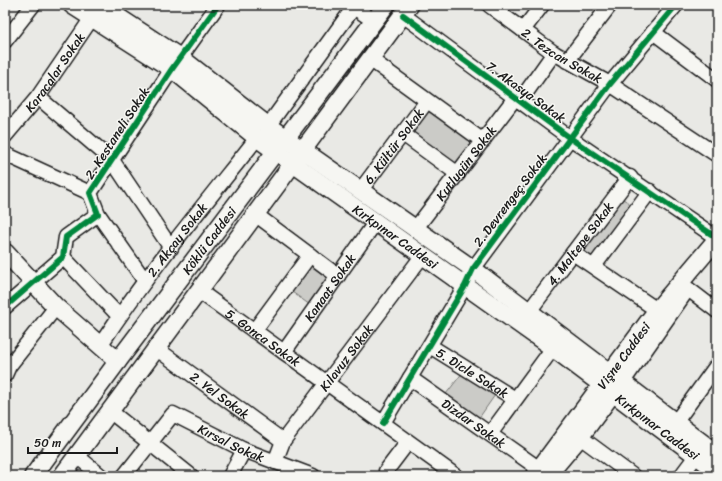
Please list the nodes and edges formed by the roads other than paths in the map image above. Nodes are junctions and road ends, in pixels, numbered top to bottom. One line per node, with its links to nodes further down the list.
1 (33, 5): 15 (street)
2 (72, 5): 10 (main road, Kırkpınar Caddesi)
3 (218, 5): 19 (street, 2. Kestaneli Sokak)
4 (386, 5): 12 (main road, Köklü Caddesi)
5 (489, 5): 13 (street, 2. Tezcan Sokak)
6 (542, 5): 13 (street)
7 (610, 5): 18 (street)
8 (676, 5): 14 (street, 2. Devrengeç Sokak)
9 (352, 6): 12 (street); 25 (street, 2. Akçay Sokak)
10 (99, 8): 19 (main road, Kırkpınar Caddesi); 22 (street, Karacalar Sokak)
11 (407, 10): 17 (main road, Köklü Caddesi); 23 (street, 7. Akasya Sokak)
12 (374, 21): 30 (main road, Köklü Caddesi)
13 (523, 30): 16 (street, 2. Tezcan Sokak)
14 (653, 32): 20 (street); 21 (street, 2. Devrengeç Sokak)
15 (5, 41)
16 (554, 53): 18 (street, 2. Tezcan Sokak); 23 (street, Kutlugün Sokak)
17 (370, 59): 24 (street, 6. Kültür Sokak); 33 (main road, Köklü Caddesi)
18 (567, 61): 21 (street, 2. Tezcan Sokak)
19 (177, 63): 25 (main road, Kırkpınar Caddesi); 34 (street, 2. Kestaneli Sokak)
20 (717, 80)
21 (610, 84): 28 (street, 2. Devrengeç Sokak); 32 (street, 2. Tezcan Sokak)
22 (38, 96): 27 (street, Karacalar Sokak); 34 (street)
23 (518, 99): 28 (street, 7. Akasya Sokak); 29 (street, Kutlugün Sokak)
24 (427, 101): 26 (street, 6. Kültür Sokak); 29 (street, 6. Kültür Sokak)
25 (263, 132): 30 (main road, Kırkpınar Caddesi); 45 (street, 2. Akçay Sokak)
26 (403, 134): 35 (street); 37 (street, 6. Kültür Sokak)
27 (5, 136)
28 (570, 138): 36 (street, 7. Akasya Sokak); 52 (street, 2. Devrengeç Sokak)
29 (483, 141): 35 (street, Kutlugün Sokak)
30 (280, 145): 33 (main road, Kırkpınar Caddesi); 71 (main road, Köklü Caddesi)
31 (5, 154): 39 (street)
32 (717, 155)
33 (298, 158): 37 (main road, Kırkpınar Caddesi); 41 (main road, Köklü Caddesi); 42 (main road, Kırkpınar Caddesi)
34 (112, 160): 39 (street, 2. Kestaneli Sokak); 45 (street)
35 (458, 174): 43 (street, Kutlugün Sokak)
36 (630, 177): 38 (street, 7. Akasya Sokak); 47 (street, 4. Maltepe Sokak)
37 (360, 190): 43 (main road, Kırkpınar Caddesi)
38 (650, 192): 44 (street, 7. Akasya Sokak); 51 (street)
39 (90, 193): 40 (street, 2. Kestaneli Sokak)
40 (98, 214): 50 (street); 54 (street, 2. Kestaneli Sokak)
41 (255, 214): 48 (street); 58 (main road, Köklü Caddesi)
42 (375, 223): 49 (main road, Kırkpınar Caddesi); 53 (street, Kanaat Sokak)
43 (416, 228): 52 (main road, Kırkpınar Caddesi)
44 (717, 239): 57 (main road, Vişne Caddesi); 62 (main road, Vişne Caddesi)
45 (170, 248): 54 (street, 2. Akçay Sokak)
46 (5, 252): 55 (main road)
47 (573, 252): 51 (street); 61 (street, 4. Maltepe Sokak)
48 (310, 255): 53 (street); 65 (street)
49 (423, 255): 56 (main road, Kırkpınar Caddesi); 75 (street, Kılavuz Sokak)
50 (63, 258): 55 (street); 64 (street)
51 (594, 266): 62 (street)
52 (473, 269): 56 (street, 2. Devrengeç Sokak); 61 (main road, Kırkpınar Caddesi)
53 (338, 276): 70 (street, Kanaat Sokak)
54 (145, 281): 64 (street, 2. Akçay Sokak)
55 (33, 282): 59 (main road); 60 (street)
56 (465, 286): 67 (street, 2. Devrengeç Sokak); 68 (main road, Kırkpınar Caddesi)
57 (687, 288): 63 (street); 76 (main road, Vişne Caddesi)
58 (199, 291): 65 (street, 5. Gonca Sokak); 69 (main road, Köklü Caddesi)
59 (56, 306): 66 (main road); 73 (street)
60 (5, 307)
61 (530, 310): 76 (main road, Kırkpınar Caddesi)
62 (657, 310): 76 (main road, Vişne Caddesi)
63 (717, 310)
64 (119, 316): 66 (street, 2. Akçay Sokak)
65 (254, 331): 70 (street, 5. Gonca Sokak)
66 (101, 344): 71 (main road)
67 (430, 346): 74 (street, 2. Devrengeç Sokak); 77 (street, 5. Dicle Sokak)
68 (553, 348): 76 (main road, Kırkpınar Caddesi); 77 (street)
69 (157, 349): 78 (main road, Köklü Caddesi); 83 (street, 2. Yel Sokak)
70 (284, 352): 75 (street, 5. Gonca Sokak)
71 (118, 361): 93 (main road, Köklü Caddesi)
72 (717, 365): 79 (street)
73 (6, 368)
74 (410, 378): 80 (street, 2. Devrengeç Sokak); 81 (street, Dizdar Sokak)
75 (326, 383): 80 (street, 5. Gonca Sokak); 83 (street, Kılavuz Sokak)
76 (611, 383): 79 (main road, Kırkpınar Caddesi); 82 (main road, Vişne Caddesi); 87 (main road, Kırkpınar Caddesi); 92 (main road, Vişne Caddesi)
77 (515, 399): 81 (street)
78 (111, 412): 85 (street); 88 (main road, Köklü Caddesi)
79 (675, 423): 87 (main road, Kırkpınar Caddesi)
80 (383, 424): 84 (street, 5. Gonca Sokak)
81 (490, 434): 92 (street, Dizdar Sokak)
82 (580, 437): 92 (main road, Vişne Caddesi); 101 (street)
83 (283, 441): 89 (street, Kılavuz Sokak)
84 (408, 442): 90 (street); 100 (street, 5. Gonca Sokak)
85 (151, 443): 86 (street, Kırsal Sokak); 96 (street); 97 (street)
86 (244, 450): 89 (street, Kırsal Sokak); 98 (street)
87 (706, 452): 91 (main road, Kırkpınar Caddesi); 102 (street)
88 (77, 456): 94 (main road, Köklü Caddesi); 95 (street)
89 (275, 462): 99 (street, Kırsal Sokak)
90 (386, 471)
91 (717, 471)
92 (539, 473)
93 (33, 476)
94 (62, 476)
95 (101, 476)
96 (124, 476)
97 (191, 476)
98 (230, 476)
99 (313, 476)
100 (456, 476)
101 (631, 476)
102 (681, 476)

